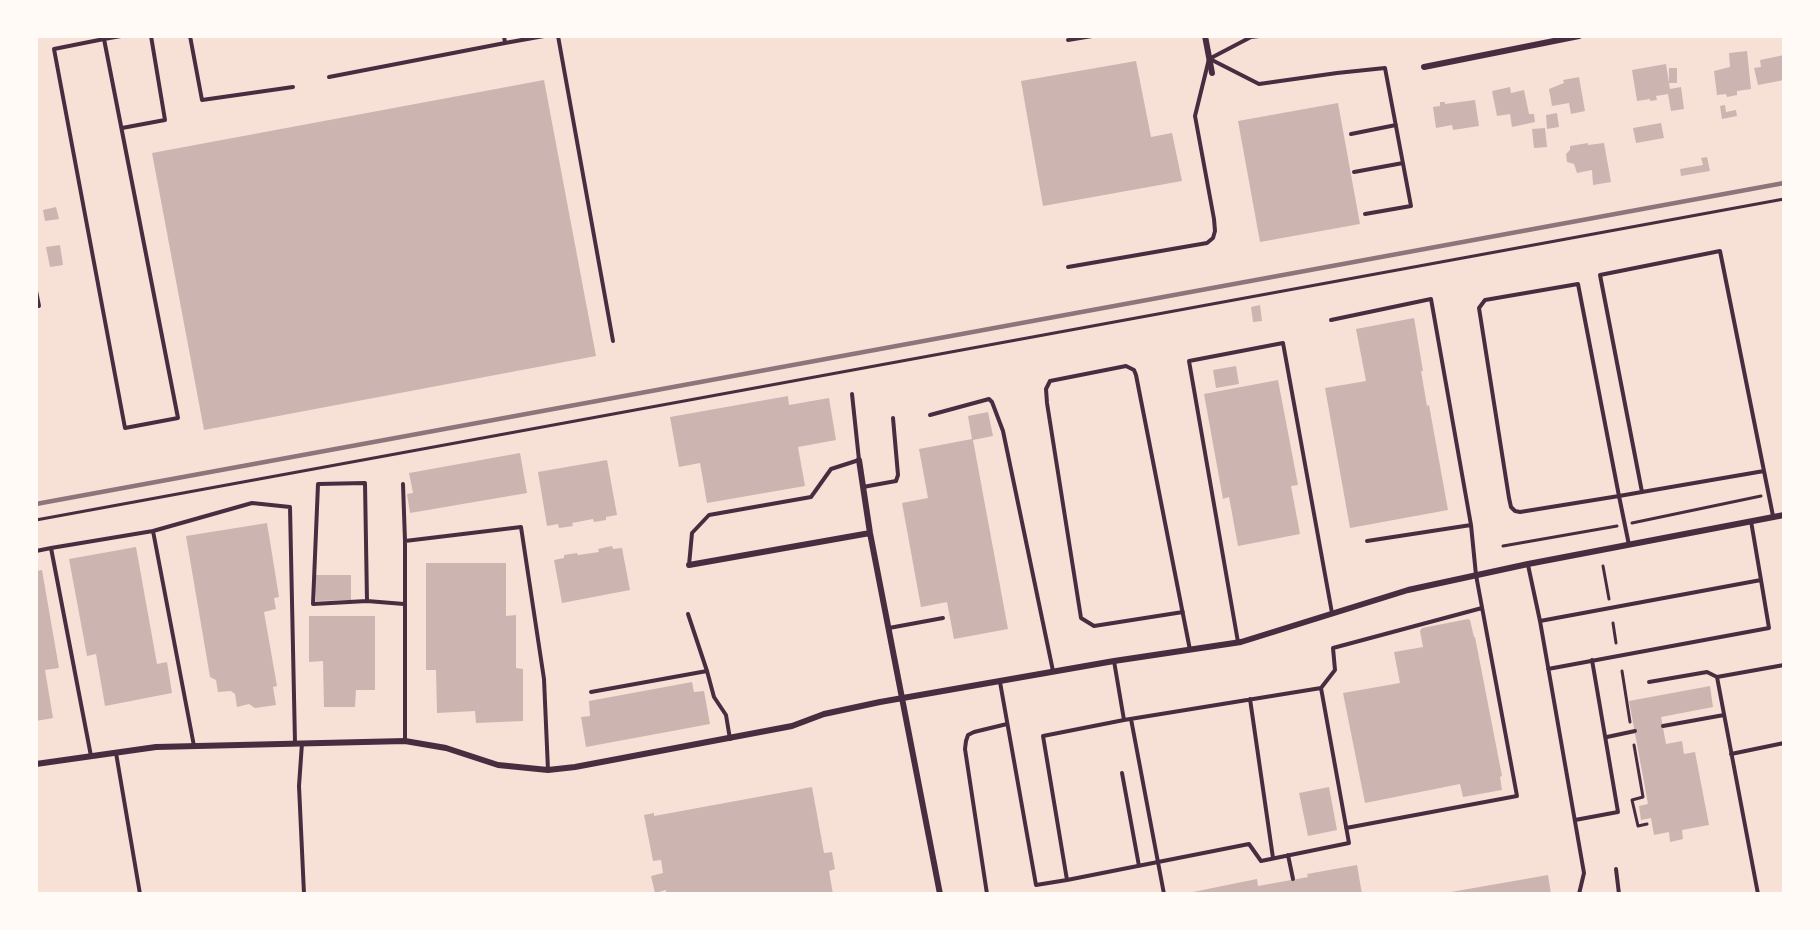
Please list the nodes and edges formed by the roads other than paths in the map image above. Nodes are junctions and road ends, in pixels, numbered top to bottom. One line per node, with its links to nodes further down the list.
1 (121, 36): 12 (lane)
2 (151, 36): 21 (lane)
3 (190, 36): 19 (lane)
4 (504, 36): 14 (lane)
5 (544, 36): 14 (lane)
6 (558, 36): 30 (lane)
7 (1092, 36): 13 (lane)
8 (1205, 36): 15 (street)
9 (1259, 36): 15 (lane)
10 (1579, 36): 11 (street)
11 (1569, 37): 16 (street)
12 (104, 39): 21 (lane); 21 (lane)
13 (1068, 40)
14 (505, 43): 18 (lane)
15 (1209, 59): 17 (street); 20 (lane); 26 (lane)
16 (1424, 67)
17 (1212, 73)
18 (328, 77)
19 (293, 87)
20 (1396, 125): 22 (lane); 23 (lane)
21 (122, 128)
22 (1351, 134)
23 (1403, 163): 24 (lane); 25 (lane)
24 (1354, 172)
25 (1365, 214)
26 (1068, 267)
27 (36, 291): 28 (lane)
28 (36, 306)
29 (1331, 320): 43 (lane)
30 (613, 341)
31 (852, 394): 34 (lane)
32 (930, 415): 71 (lane)
33 (893, 418): 37 (lane)
34 (859, 460): 37 (street); 52 (lane)
35 (1764, 471): 38 (lane); 38 (lane); 41 (lane)
36 (403, 484): 46 (lane)
37 (864, 487): 45 (street)
38 (1642, 492): 39 (lane)
39 (1619, 496): 39 (lane); 48 (lane)
40 (1784, 514): 41 (street)
41 (1773, 516): 42 (street)
42 (1750, 521): 48 (street); 54 (lane)
43 (1471, 525): 47 (lane); 53 (lane)
44 (153, 531): 49 (lane); 88 (lane); 90 (lane)
45 (870, 533): 52 (street); 63 (street)
46 (405, 541): 56 (lane); 95 (lane)
47 (1367, 541)
48 (1629, 545): 51 (street)
49 (51, 548): 50 (lane); 93 (lane)
50 (36, 551)
51 (1528, 564): 53 (street); 62 (lane)
52 (689, 565)
53 (1476, 575): 57 (lane); 59 (street)
54 (1761, 579): 62 (lane); 66 (lane)
55 (367, 601): 55 (lane); 56 (lane)
56 (404, 604): 87 (lane)
57 (1482, 608): 75 (lane); 98 (lane)
58 (1183, 612): 58 (lane); 65 (lane)
59 (1332, 613): 64 (street); 64 (lane)
60 (688, 614): 70 (lane)
61 (943, 618): 63 (lane)
62 (1540, 621): 69 (lane)
63 (888, 628): 77 (street)
64 (1238, 642): 65 (street)
65 (1190, 651): 67 (street)
66 (1592, 660): 69 (lane); 85 (lane)
67 (1114, 661): 71 (street); 81 (lane)
68 (1784, 665): 72 (lane)
69 (1548, 669): 97 (lane)
70 (707, 671): 76 (lane); 86 (lane)
71 (1054, 672): 73 (street)
72 (1717, 677): 74 (lane); 79 (lane)
73 (1000, 682): 77 (street); 82 (lane)
74 (1648, 682)
75 (1321, 688): 78 (lane); 98 (lane)
76 (591, 692)
77 (902, 699): 86 (street); 108 (street)
78 (1250, 699): 80 (lane); 100 (lane)
79 (1724, 715): 83 (lane); 92 (lane)
80 (1131, 719): 81 (lane); 101 (lane)
81 (1124, 720): 105 (lane)
82 (1007, 724): 105 (lane); 109 (lane)
83 (1662, 726)
84 (1635, 731): 85 (lane)
85 (1607, 737): 97 (lane)
86 (730, 739): 95 (street)
87 (405, 741): 88 (street); 95 (street)
88 (298, 742): 90 (street); 107 (lane)
89 (1784, 743): 92 (lane)
90 (194, 746): 91 (street)
91 (116, 752): 93 (street); 106 (lane)
92 (1731, 754): 113 (lane)
93 (91, 756): 94 (street)
94 (36, 764)
95 (548, 770)
96 (1122, 773): 102 (lane)
97 (1575, 820): 111 (lane)
98 (1346, 828): 99 (lane)
99 (1288, 855): 100 (lane); 104 (lane)
100 (1273, 858): 101 (lane)
101 (1159, 862): 102 (lane); 110 (lane)
102 (1139, 866): 105 (lane)
103 (1616, 869): 112 (lane)
104 (1293, 879)
105 (1067, 880)
106 (140, 894)
107 (304, 894)
108 (940, 894)
109 (987, 894)
110 (1164, 894)
111 (1579, 894)
112 (1619, 894)
113 (1758, 894)

